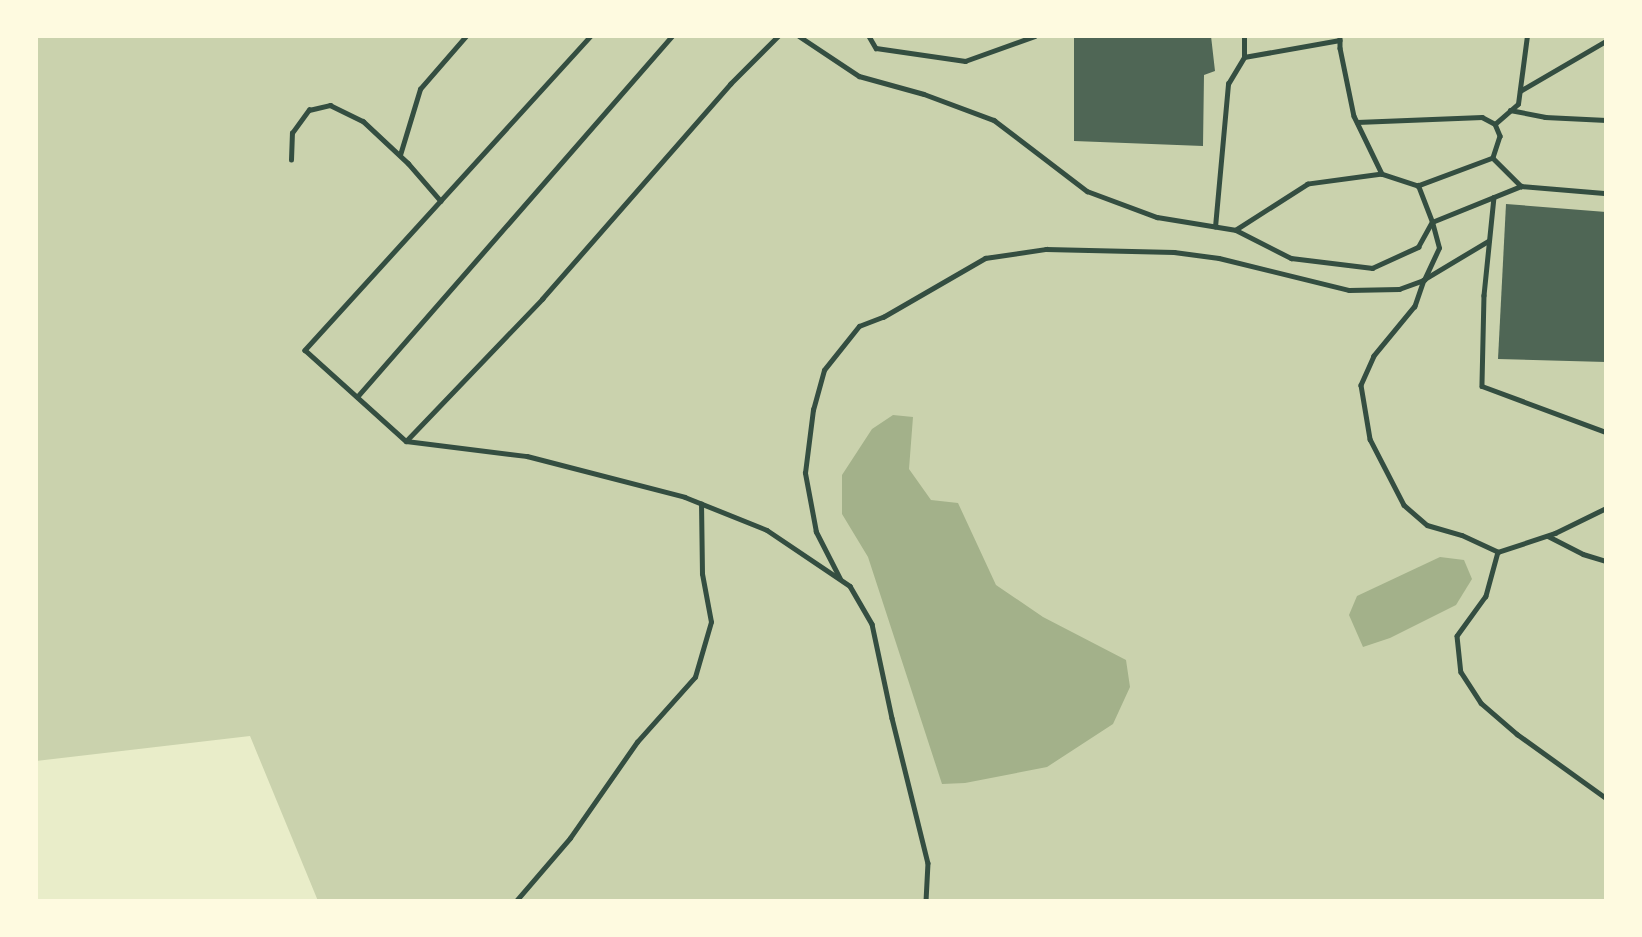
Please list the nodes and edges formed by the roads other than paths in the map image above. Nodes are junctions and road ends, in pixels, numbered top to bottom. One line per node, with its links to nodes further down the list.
1 (466, 36): 18 (lane)
2 (591, 36): 26 (lane)
3 (672, 36): 32 (lane)
4 (778, 36): 34 (lane)
5 (799, 36): 28 (lane)
6 (869, 36): 7 (lane)
7 (1035, 36)
8 (1244, 36): 12 (lane)
9 (1527, 36): 13 (lane)
10 (1340, 38): 12 (lane); 16 (lane)
11 (1606, 41): 13 (lane)
12 (1244, 57): 28 (lane)
13 (1520, 91): 14 (lane)
14 (1510, 110): 15 (lane); 17 (lane)
15 (1606, 120)
16 (1357, 122): 17 (lane); 21 (lane)
17 (1495, 124): 19 (lane)
18 (400, 155): 20 (lane); 26 (lane)
19 (1493, 158): 22 (lane); 23 (lane)
20 (291, 160)
21 (1382, 174): 22 (lane); 29 (lane)
22 (1418, 186): 27 (lane)
23 (1521, 186): 24 (lane); 25 (lane)
24 (1604, 193)
25 (1494, 197): 27 (lane); 30 (lane)
26 (441, 201): 32 (lane)
27 (1432, 222): 29 (lane); 31 (lane)
28 (1215, 227): 29 (lane)
29 (1236, 230)
30 (1489, 241): 31 (lane); 33 (lane)
31 (1424, 280): 38 (lane); 40 (lane)
32 (357, 396): 34 (lane)
33 (1606, 432)
34 (406, 441): 35 (lane)
35 (701, 504): 40 (lane); 42 (lane)
36 (1606, 508): 37 (lane)
37 (1548, 536): 38 (lane); 39 (lane)
38 (1498, 552): 41 (lane)
39 (1606, 561)
40 (840, 579): 43 (lane)
41 (1606, 798)
42 (516, 901)
43 (926, 901)

